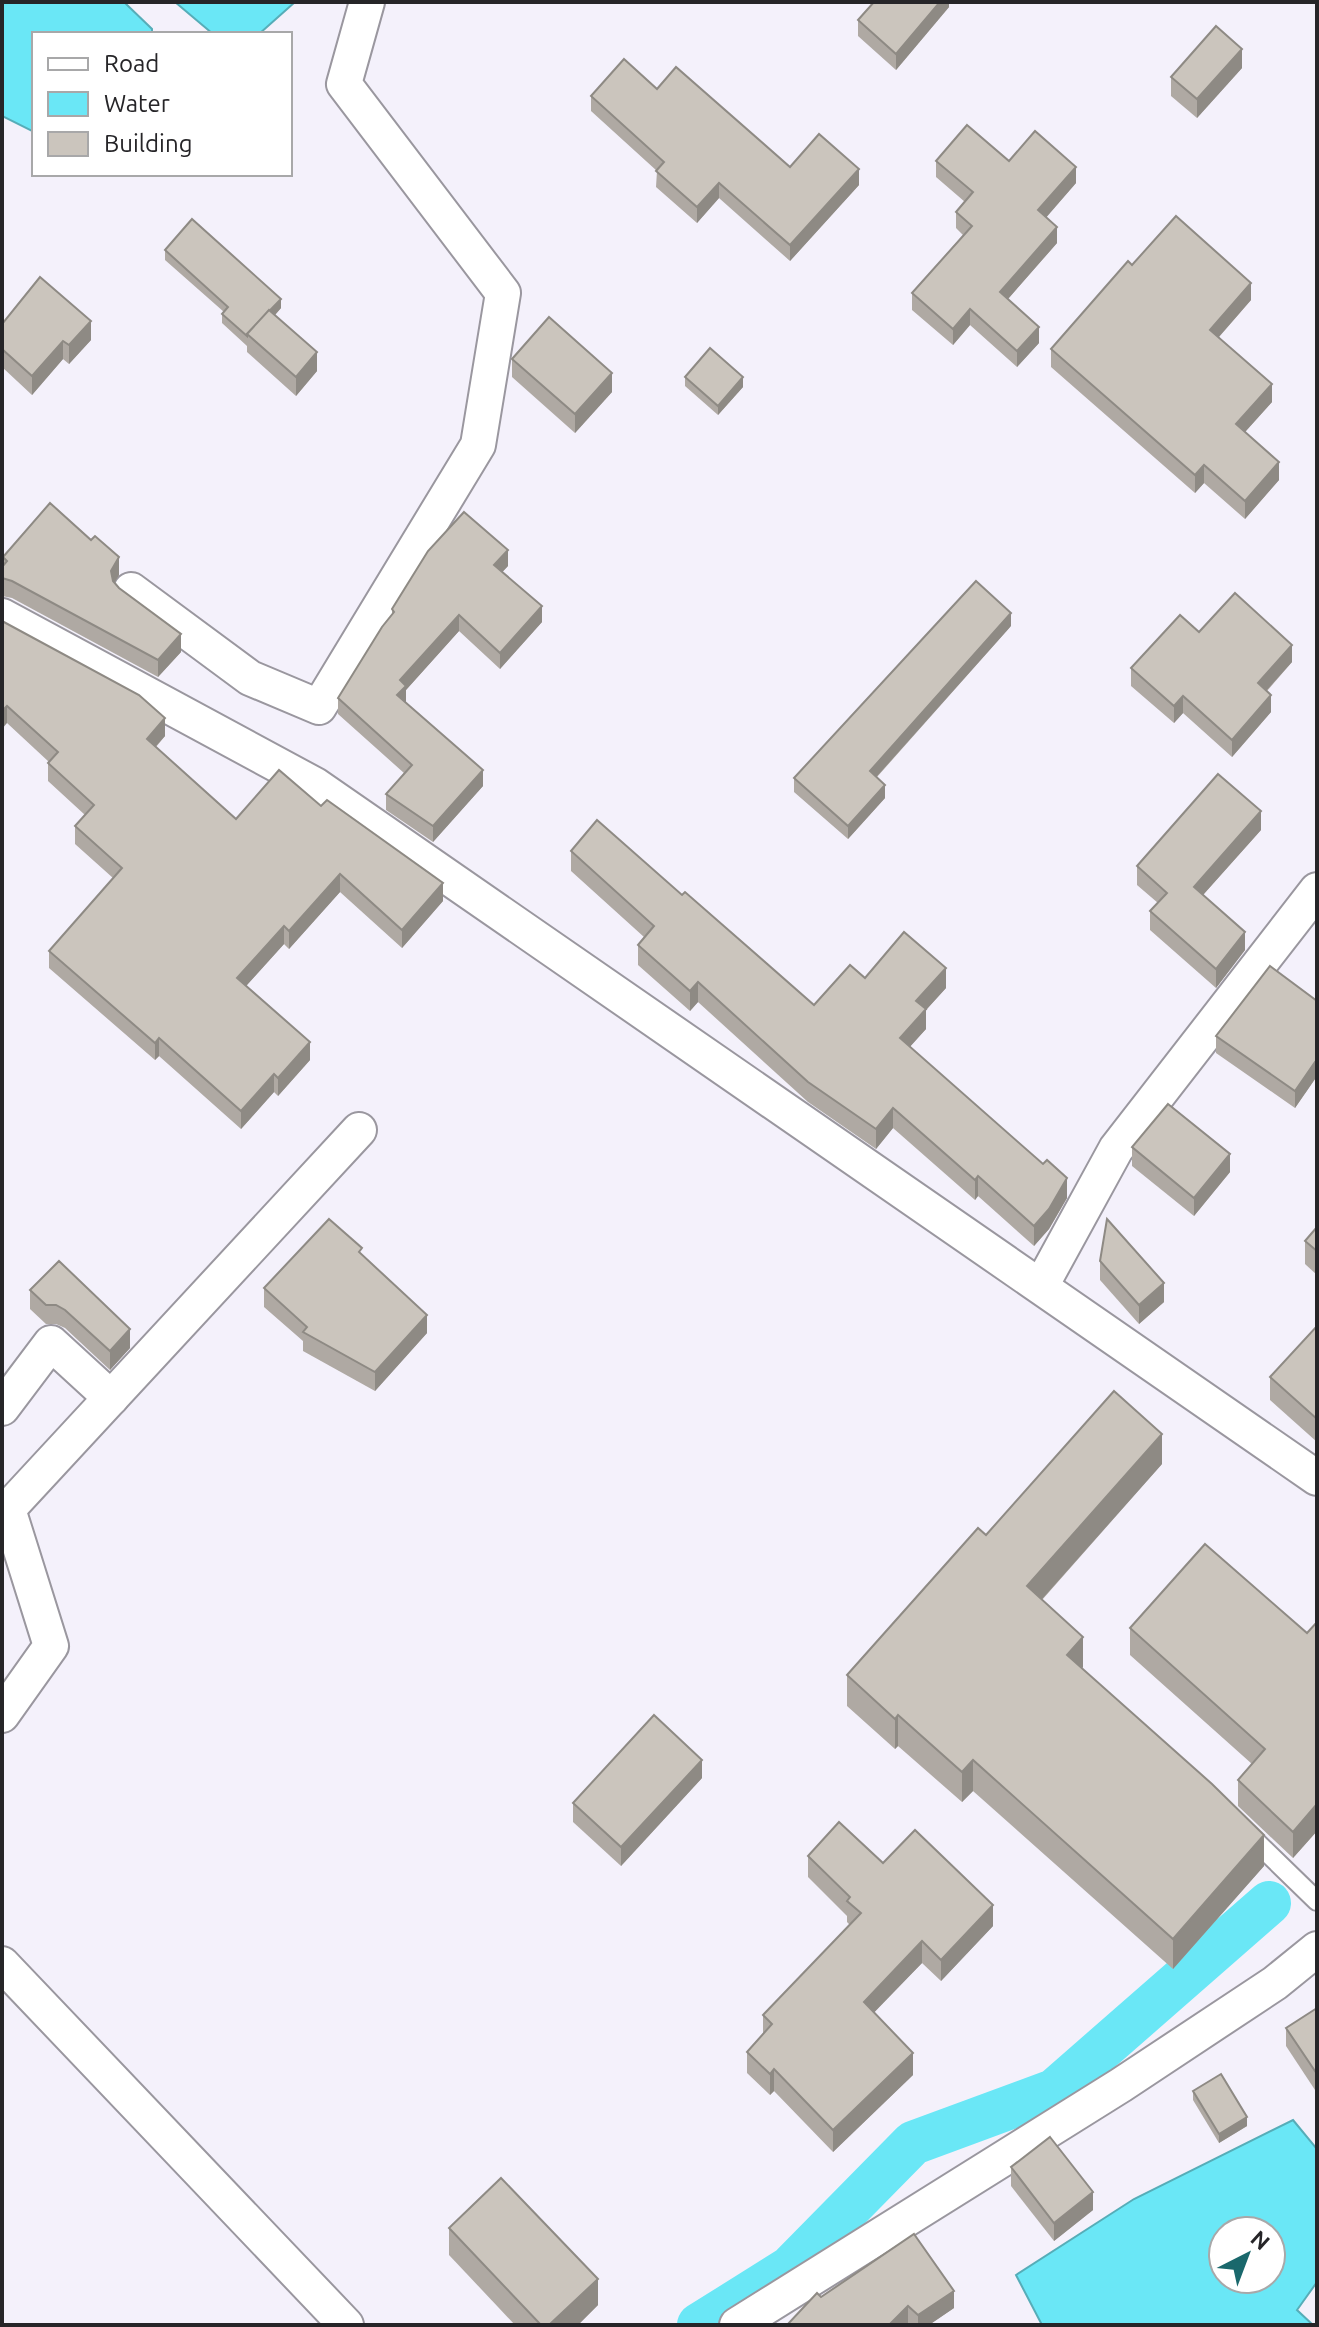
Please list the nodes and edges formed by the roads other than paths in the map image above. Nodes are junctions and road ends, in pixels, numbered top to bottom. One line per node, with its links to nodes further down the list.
1 (367, 2): 2 (street)
2 (131, 590)
3 (2, 616): 6 (street)
4 (1317, 890): 6 (street)
5 (359, 1130): 7 (street)
6 (1041, 1286): 9 (street)
7 (111, 1398): 8 (street); 10 (street)
8 (2, 1408)
9 (1317, 1478)
10 (2, 1715)
11 (1239, 1824): 12 (lane)
12 (1317, 1901)
13 (1317, 1949): 16 (street)
14 (2, 1964): 15 (street)
15 (346, 2325)
16 (737, 2325)

